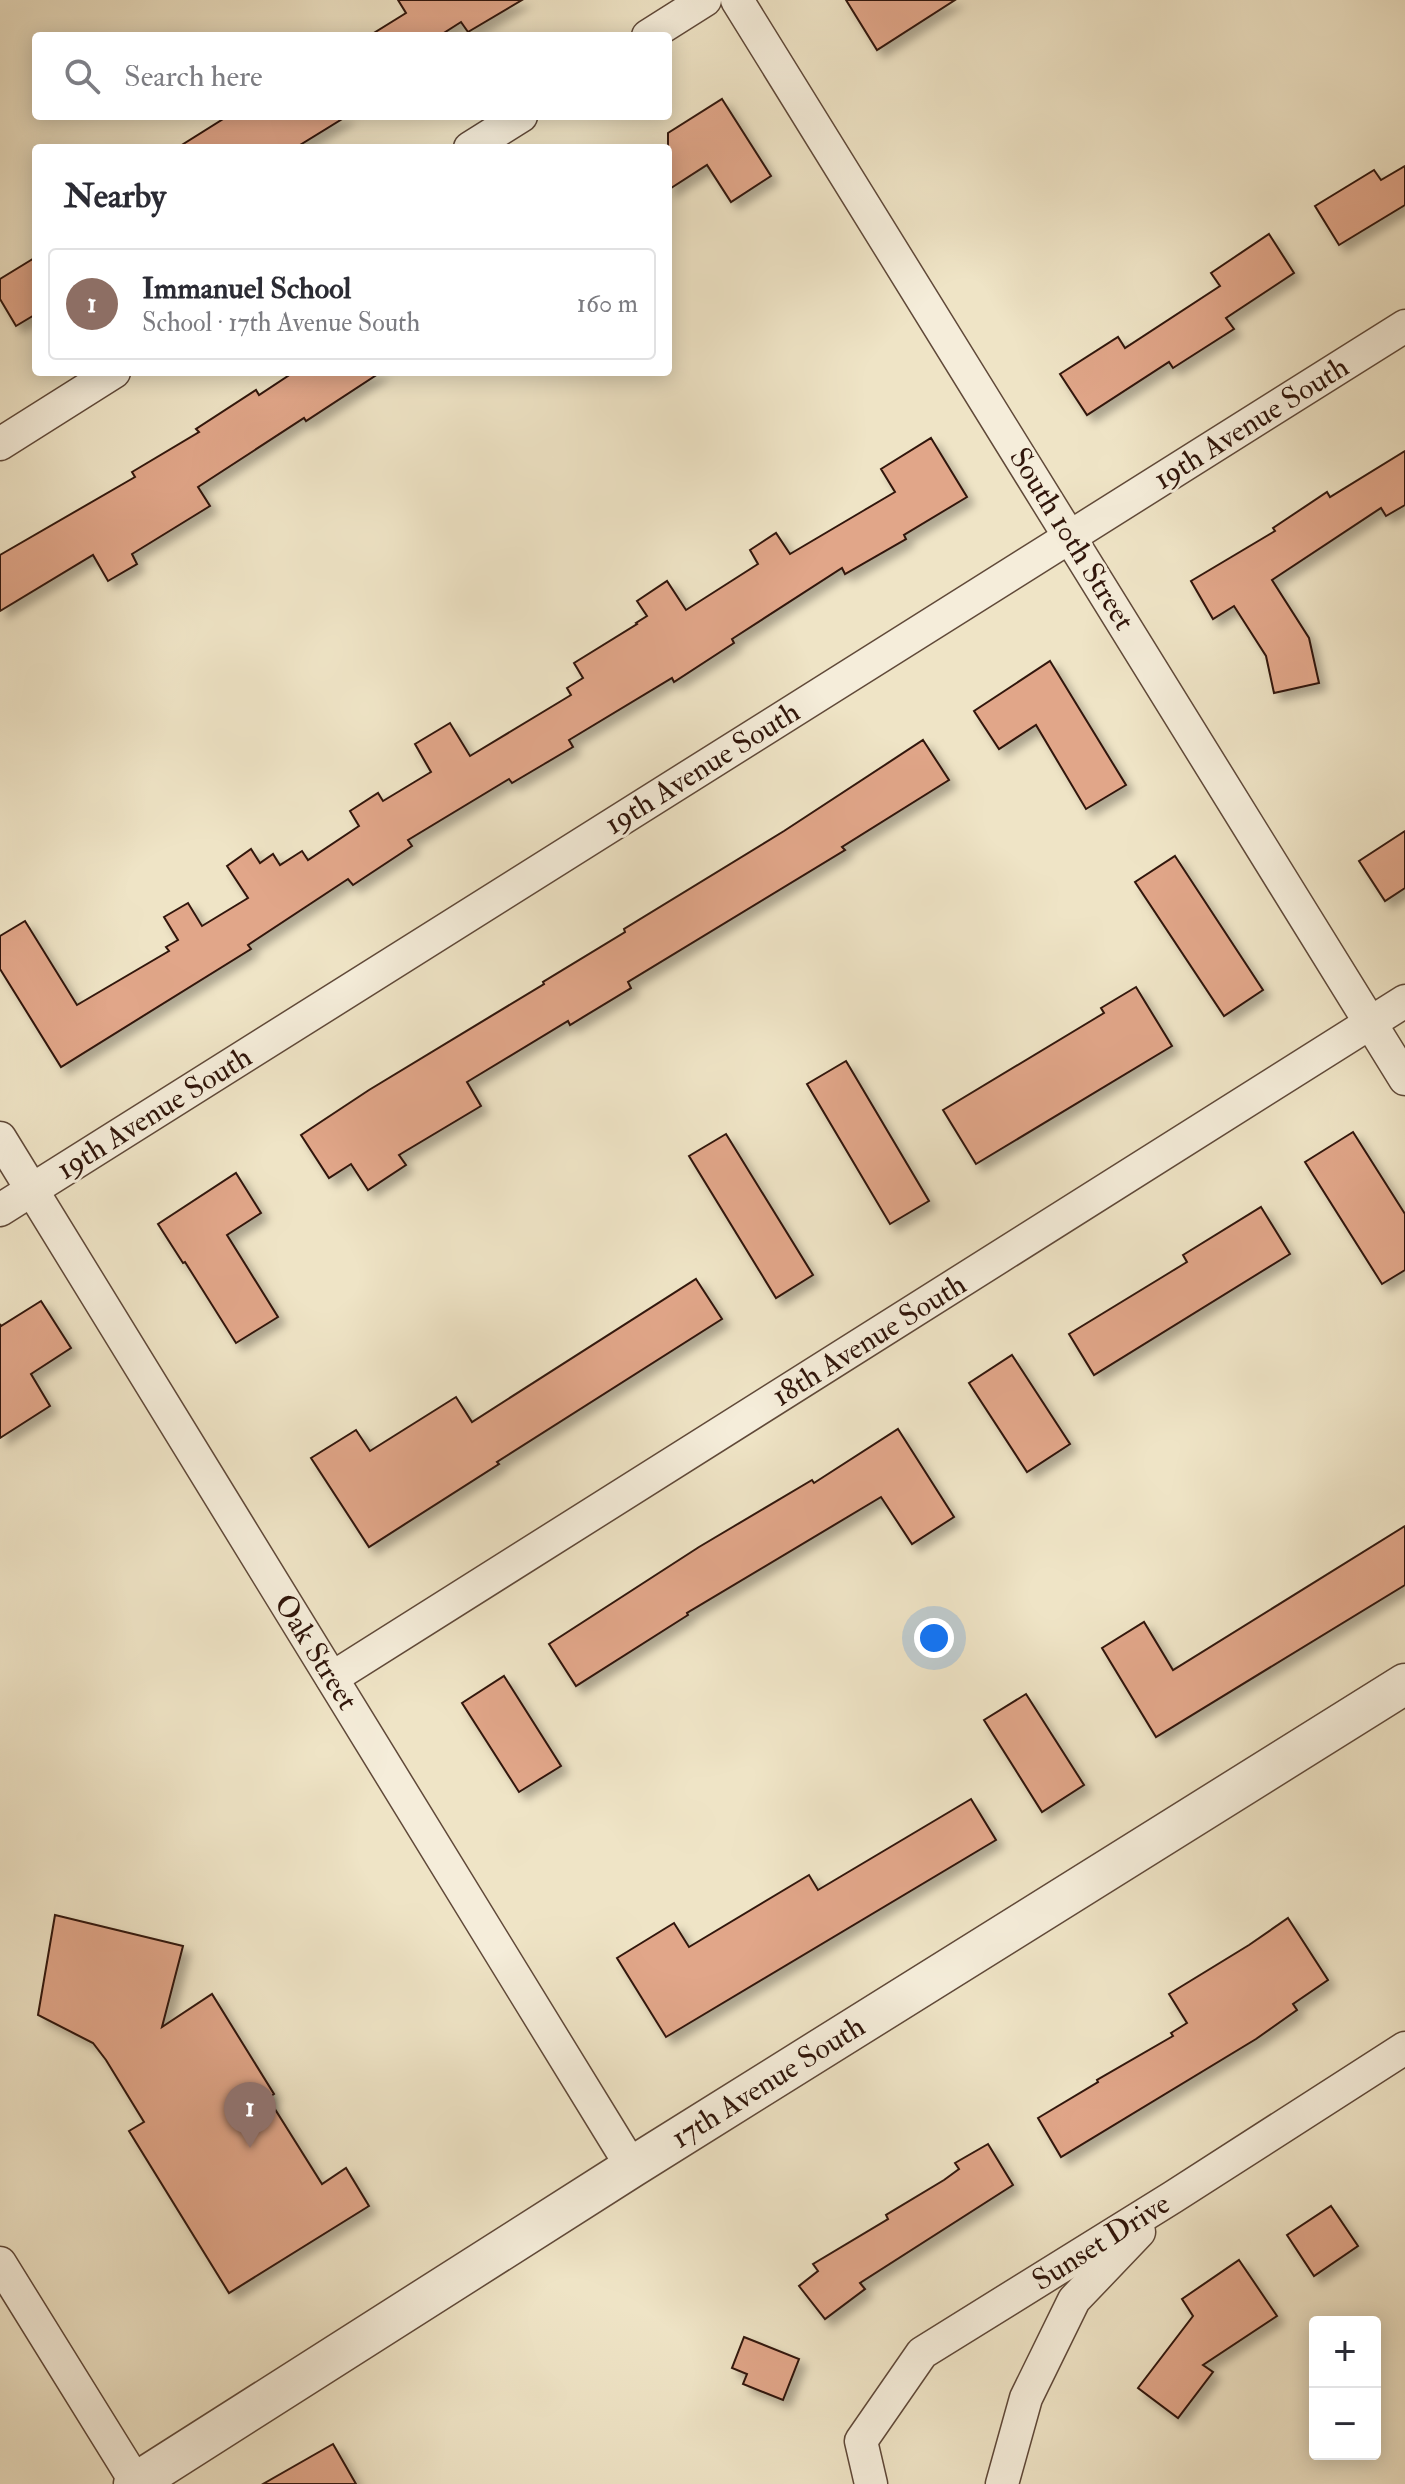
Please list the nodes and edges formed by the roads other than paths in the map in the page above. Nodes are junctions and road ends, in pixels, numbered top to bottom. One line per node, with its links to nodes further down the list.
1 (705, 0): 3 (street)
2 (737, 0): 9 (street, South 10th Street)
3 (654, 32)
4 (515, 120): 5 (street)
5 (476, 144)
6 (1405, 326): 9 (street, 19th Avenue South)
7 (108, 376): 8 (street)
8 (0, 444)
9 (1070, 536): 11 (street, South 10th Street); 14 (street, 19th Avenue South)
10 (1405, 1001): 11 (street, 18th Avenue South)
11 (1370, 1023): 12 (street, South 10th Street); 16 (street, 18th Avenue South)
12 (1405, 1079)
13 (0, 1138): 14 (street, Oak Street)
14 (32, 1190): 15 (street, 19th Avenue South); 16 (street, Oak Street)
15 (0, 1210)
16 (332, 1678): 19 (street, Oak Street)
17 (1405, 1684): 19 (street, 17th Avenue South)
18 (1405, 2048): 20 (street, Sunset Drive)
19 (632, 2167): 22 (street, 17th Avenue South)
20 (1173, 2197): 23 (street, Sunset Drive); 24 (street)
21 (0, 2263): 22 (street)
22 (135, 2484)
23 (871, 2484)
24 (1002, 2484)

